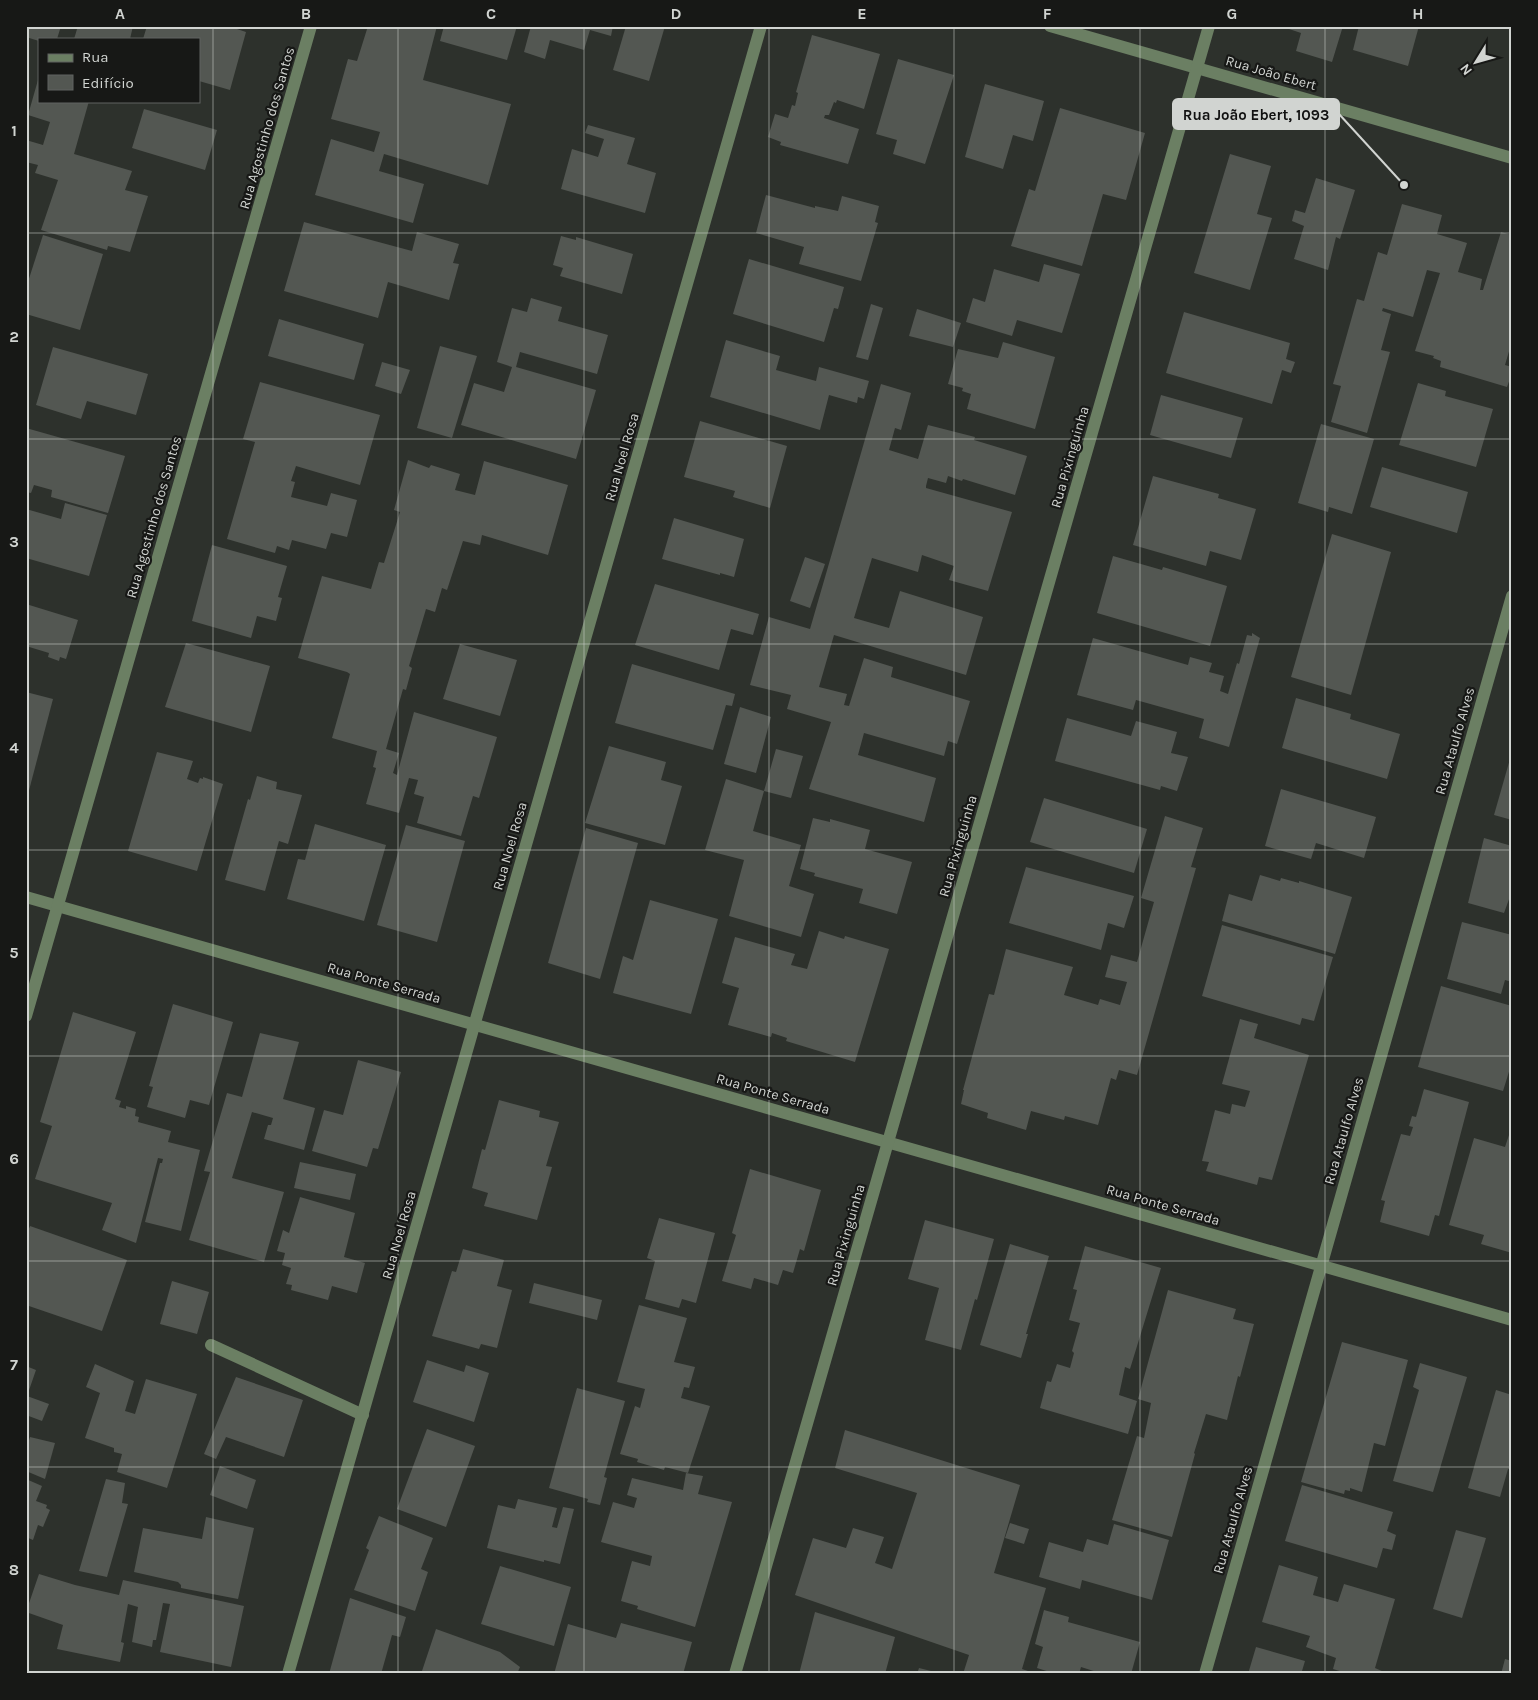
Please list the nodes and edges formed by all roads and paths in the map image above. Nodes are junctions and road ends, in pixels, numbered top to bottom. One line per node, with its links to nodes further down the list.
1 (311, 26): 9 (street, Rua Agostinho dos Santos)
2 (762, 26): 11 (street, Rua Noel Rosa)
3 (1050, 26): 5 (street, Rua João Ebert)
4 (1209, 26): 5 (street, Rua Pixinguinha)
5 (1197, 68): 6 (street, Rua João Ebert); 12 (street, Rua Pixinguinha)
6 (1512, 158)
7 (1512, 596): 13 (street, Rua Ataulfo Alves)
8 (26, 896): 9 (street, Rua Ponte Serrada)
9 (58, 906): 10 (street, Rua Agostinho dos Santos); 11 (street, Rua Ponte Serrada)
10 (26, 1016)
11 (474, 1025): 12 (street, Rua Ponte Serrada); 16 (street, Rua Noel Rosa)
12 (888, 1142): 13 (street, Rua Ponte Serrada); 18 (street, Rua Pixinguinha)
13 (1321, 1266): 14 (street, Rua Ponte Serrada); 19 (street, Rua Ataulfo Alves)
14 (1512, 1320)
15 (211, 1345): 16 (street)
16 (363, 1415): 17 (street, Rua Noel Rosa)
17 (288, 1674)
18 (735, 1674)
19 (1205, 1674)

